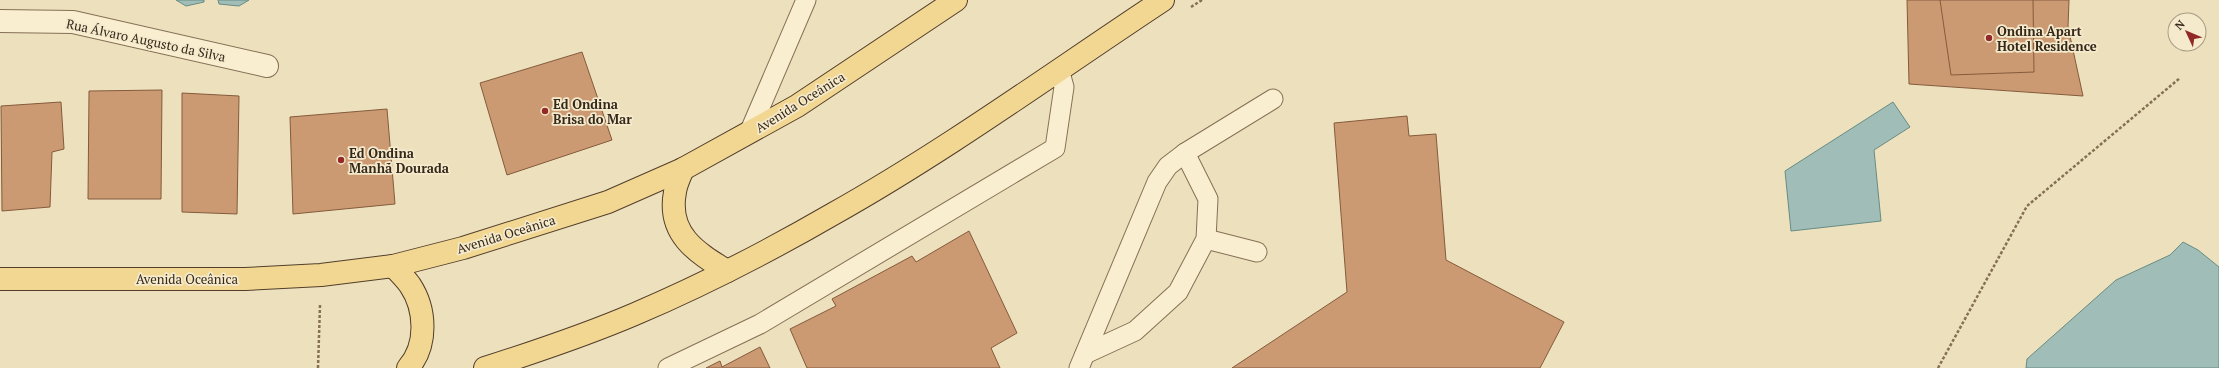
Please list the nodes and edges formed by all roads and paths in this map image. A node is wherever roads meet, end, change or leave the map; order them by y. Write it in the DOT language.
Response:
graph roads {
  1 [pos="806,0"];
  2 [pos="956,0"];
  3 [pos="1163,0"];
  4 [pos="0,21"];
  5 [pos="267,66"];
  6 [pos="1059,69"];
  7 [pos="2180,78"];
  8 [pos="1272,99"];
  9 [pos="749,133"];
  10 [pos="1185,153"];
  11 [pos="683,169"];
  12 [pos="1206,239"];
  13 [pos="1258,252"];
  14 [pos="394,266"];
  15 [pos="727,271"];
  16 [pos="321,275"];
  17 [pos="0,279"];
  18 [pos="1082,361"];
  19 [pos="318,368"];
  20 [pos="408,368"];
  21 [pos="485,368"];
  22 [pos="668,368"];
  23 [pos="1938,368"];
  1 -- 9 [label="lane"];
  2 -- 9 [label="main road, Avenida Oceânica"];
  3 -- 6 [label="main road"];
  4 -- 5 [label="street, Rua Álvaro Augusto da Silva"];
  6 -- 15 [label="main road"];
  6 -- 22 [label="lane"];
  7 -- 23 [label="path"];
  8 -- 10 [label="lane"];
  9 -- 11 [label="main road, Avenida Oceânica"];
  10 -- 12 [label="lane"];
  10 -- 18 [label="lane"];
  11 -- 14 [label="main road, Avenida Oceânica"];
  11 -- 15 [label="main road"];
  12 -- 13 [label="lane"];
  12 -- 18 [label="lane"];
  14 -- 16 [label="main road, Avenida Oceânica"];
  14 -- 20 [label="main road"];
  15 -- 21 [label="main road"];
  16 -- 17 [label="main road, Avenida Oceânica"];
  16 -- 19 [label="path"];
}
